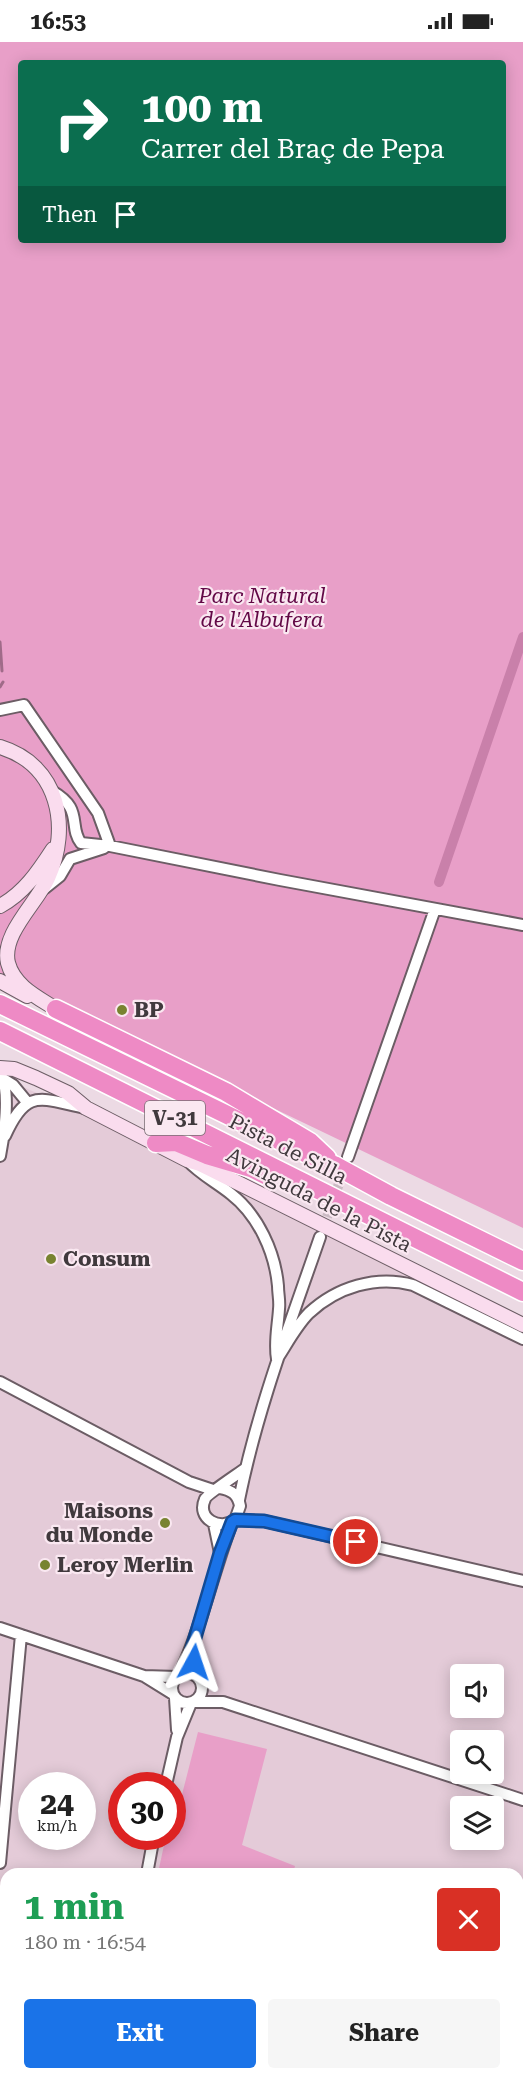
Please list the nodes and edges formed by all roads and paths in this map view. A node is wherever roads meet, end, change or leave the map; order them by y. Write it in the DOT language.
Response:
graph roads {
  1 [pos="0,710"];
  2 [pos="0,747"];
  3 [pos="52,791"];
  4 [pos="57,842"];
  5 [pos="110,846"];
  6 [pos="43,889"];
  7 [pos="0,906"];
  8 [pos="435,909"];
  9 [pos="523,925"];
  10 [pos="0,981"];
  11 [pos="0,1004"];
  12 [pos="56,1009"];
  13 [pos="0,1031"];
  14 [pos="2,1074"];
  15 [pos="27,1102"];
  16 [pos="86,1108"];
  17 [pos="5,1136"];
  18 [pos="156,1143"];
  19 [pos="0,1156"];
  20 [pos="187,1160"];
  21 [pos="341,1161"];
  22 [pos="350,1206"];
  23 [pos="320,1237"];
  24 [pos="523,1261"];
  25 [pos="523,1292"];
  26 [pos="523,1325"];
  27 [pos="523,1339"];
  28 [pos="277,1359"];
  29 [pos="0,1382"];
  30 [pos="246,1468"];
  31 [pos="189,1482"];
  32 [pos="217,1489"];
  33 [pos="204,1503"];
  34 [pos="240,1503"];
  35 [pos="233,1521"];
  36 [pos="264,1521"];
  37 [pos="214,1524"];
  38 [pos="220,1553"];
  39 [pos="523,1581"];
  40 [pos="0,1628"];
  41 [pos="21,1635"];
  42 [pos="192,1648"];
  43 [pos="144,1676"];
  44 [pos="178,1676"];
  45 [pos="201,1682"];
  46 [pos="174,1696"];
  47 [pos="223,1702"];
  48 [pos="193,1703"];
  49 [pos="177,1737"];
  50 [pos="169,1772"];
  51 [pos="523,1800"];
  52 [pos="151,1850"];
  53 [pos="0,1863"];
  54 [pos="148,1868"];
  1 -- 5 [label="street"];
  2 -- 3 [label="street"];
  3 -- 4 [label="street"];
  3 -- 5 [label="street"];
  4 -- 6 [label="street"];
  4 -- 7 [label="street"];
  5 -- 6 [label="street"];
  5 -- 8 [label="street"];
  6 -- 12 [label="street"];
  8 -- 9 [label="street"];
  8 -- 21 [label="street"];
  10 -- 12 [label="street"];
  11 -- 21 [label="highway, Pista de Silla / V-31"];
  12 -- 21 [label="highway"];
  13 -- 22 [label="highway, Pista de Silla / V-31"];
  14 -- 15 [label="street"];
  14 -- 16 [label="street"];
  14 -- 17 [label="street"];
  15 -- 16 [label="street, Avinguda de la Pista"];
  15 -- 17 [label="street"];
  16 -- 18 [label="street, Avinguda de la Pista"];
  17 -- 19 [label="street"];
  18 -- 20 [label="street, Avinguda de la Pista"];
  18 -- 22 [label="highway"];
  20 -- 26 [label="street, Avinguda de la Pista"];
  20 -- 28 [label="street"];
  21 -- 24 [label="highway, Pista de Silla / V-31"];
  22 -- 25 [label="highway, Pista de Silla / V-31"];
  23 -- 28 [label="street"];
  27 -- 28 [label="street, Avinguda de la Pista"];
  28 -- 30 [label="street"];
  29 -- 31 [label="street"];
  30 -- 32 [label="street"];
  30 -- 34 [label="street"];
  31 -- 32 [label="street"];
  31 -- 33 [label="street"];
  32 -- 33 [label="street"];
  32 -- 34 [label="street"];
  33 -- 37 [label="street"];
  34 -- 35 [label="street"];
  34 -- 36 [label="street"];
  35 -- 36 [label="street"];
  35 -- 37 [label="street"];
  35 -- 38 [label="street"];
  36 -- 39 [label="street"];
  37 -- 38 [label="street"];
  38 -- 42 [label="street"];
  40 -- 41 [label="street"];
  41 -- 43 [label="street"];
  41 -- 53 [label="street"];
  42 -- 44 [label="street"];
  42 -- 45 [label="street"];
  43 -- 44 [label="street"];
  43 -- 46 [label="street"];
  44 -- 45 [label="street"];
  44 -- 46 [label="street"];
  45 -- 47 [label="street"];
  45 -- 48 [label="street"];
  46 -- 48 [label="street"];
  46 -- 49 [label="street"];
  47 -- 48 [label="street"];
  47 -- 51 [label="street"];
  48 -- 49 [label="street"];
  49 -- 50 [label="street"];
  52 -- 54 [label="street"];
}
